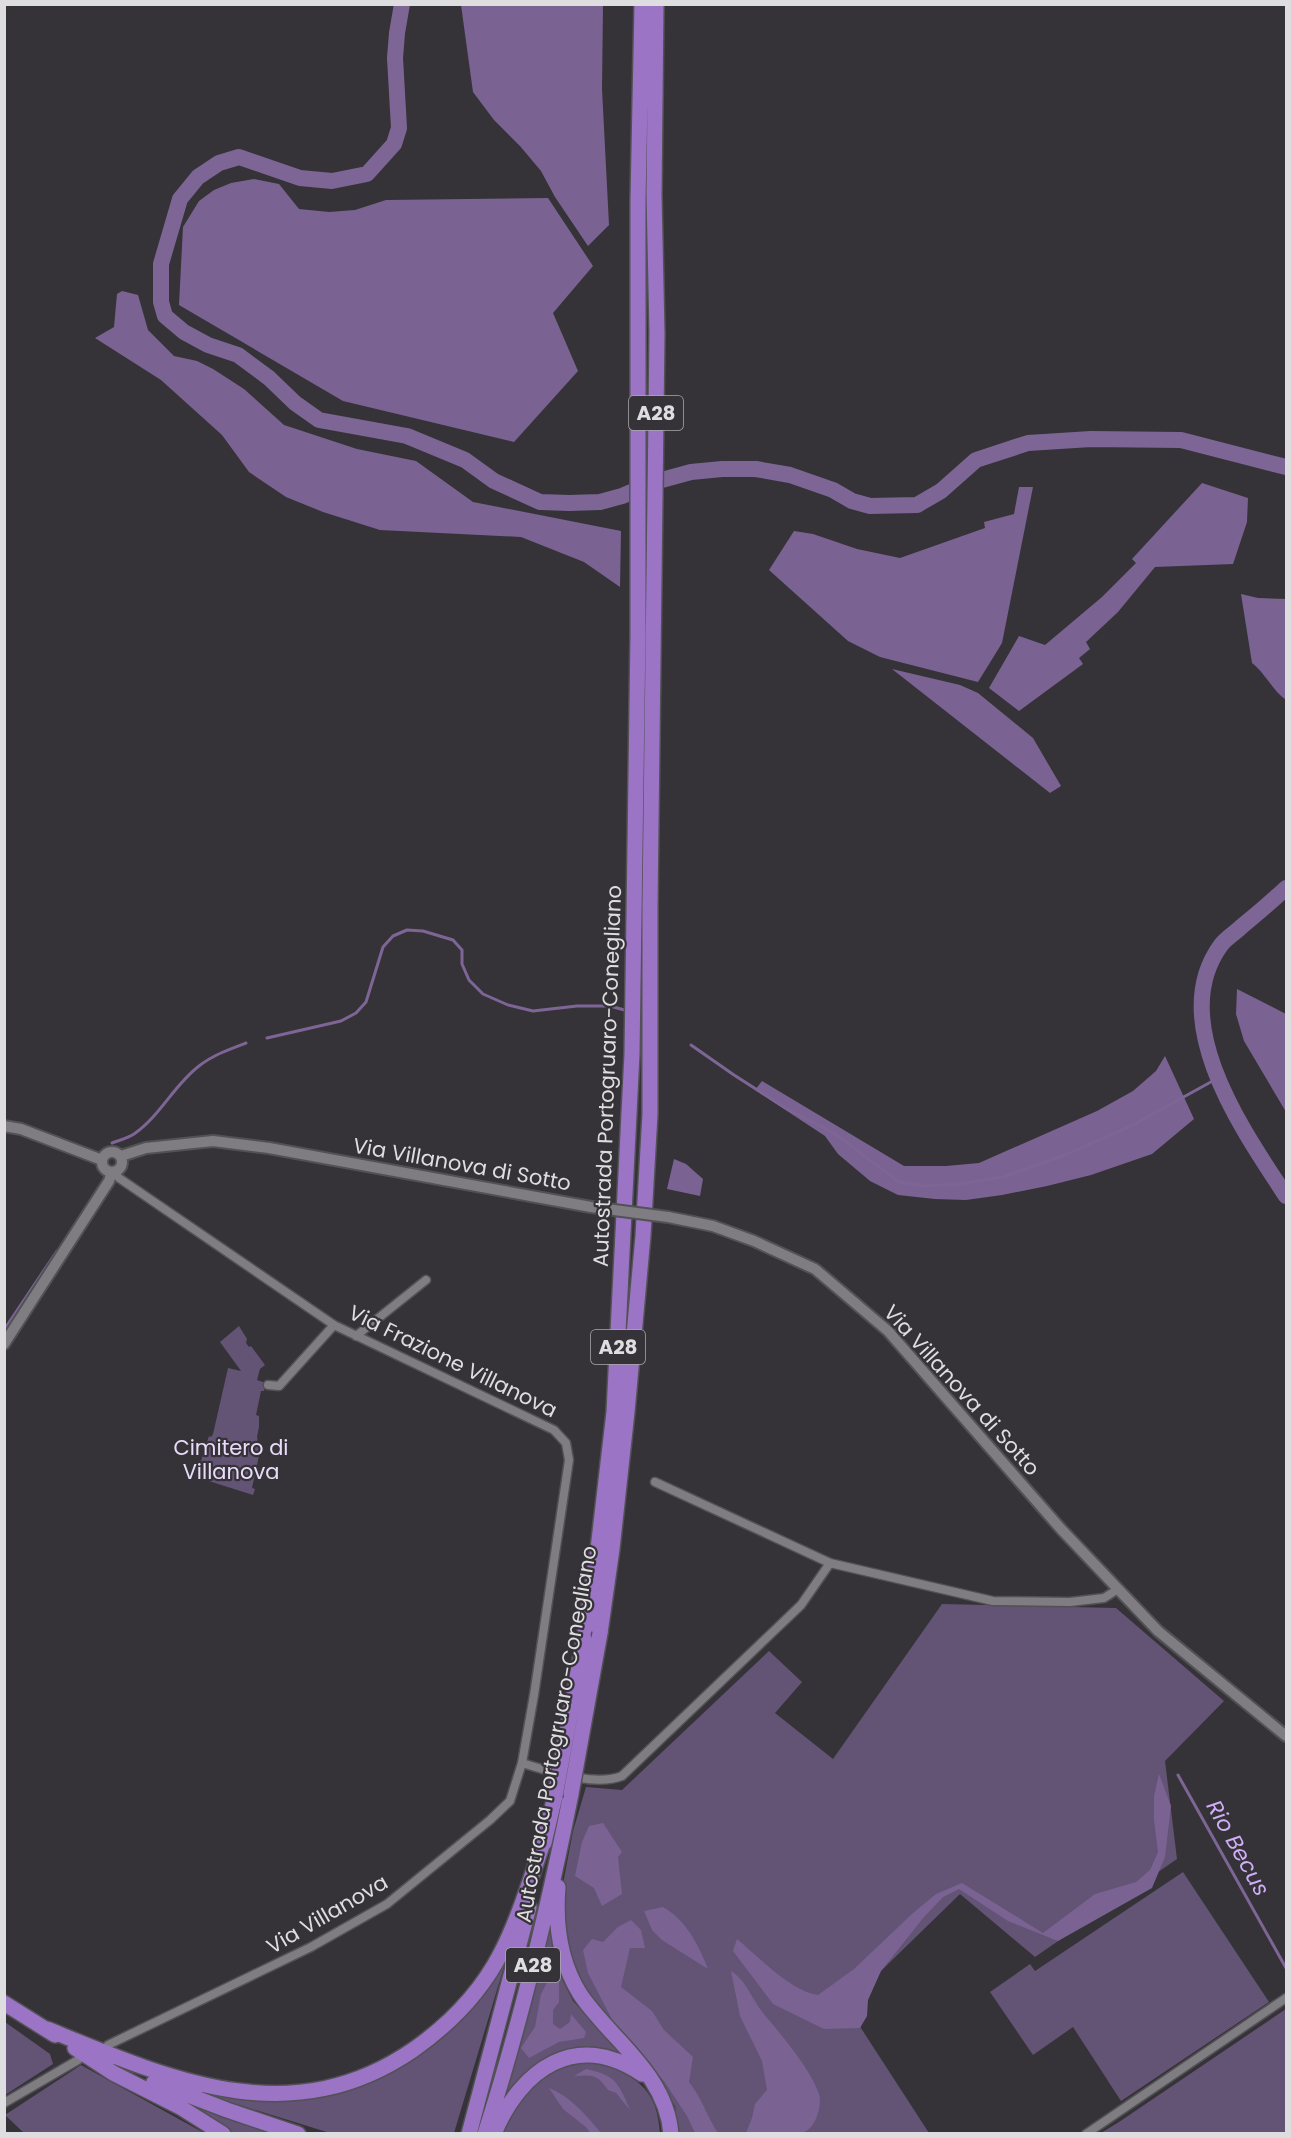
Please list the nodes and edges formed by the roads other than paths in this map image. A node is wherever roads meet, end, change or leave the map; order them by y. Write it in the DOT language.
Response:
graph roads {
  1 [pos="642,4"];
  2 [pos="656,4"];
  3 [pos="646,634"];
  4 [pos="4,1126"];
  5 [pos="121,1156"];
  6 [pos="102,1160"];
  7 [pos="113,1172"];
  8 [pos="426,1280"];
  9 [pos="334,1325"];
  10 [pos="356,1336"];
  11 [pos="4,1344"];
  12 [pos="268,1385"];
  13 [pos="656,1482"];
  14 [pos="830,1563"];
  15 [pos="1118,1589"];
  16 [pos="1287,1736"];
  17 [pos="522,1763"];
  18 [pos="563,1795"];
  19 [pos="564,1831"];
  20 [pos="546,1834"];
  21 [pos="1287,1998"];
  22 [pos="4,2003"];
  23 [pos="47,2029"];
  24 [pos="108,2045"];
  25 [pos="78,2060"];
  26 [pos="652,2080"];
  27 [pos="4,2103"];
  28 [pos="223,2133"];
  29 [pos="298,2133"];
  30 [pos="469,2133"];
  31 [pos="485,2133"];
  32 [pos="494,2133"];
  33 [pos="671,2133"];
  34 [pos="1086,2133"];
  1 -- 3 [label="highway, Autostrada Portogruaro-Conegliano / A28"];
  2 -- 3 [label="highway, Autostrada Portogruaro-Conegliano / A28"];
  3 -- 18 [label="highway, Autostrada Portogruaro-Conegliano / A28, bridge"];
  3 -- 18 [label="highway, Autostrada Portogruaro-Conegliano / A28, bridge"];
  4 -- 6 [label="street"];
  5 -- 6 [label="street"];
  5 -- 7 [label="street"];
  5 -- 15 [label="street, Via Villanova di Sotto, bridge"];
  6 -- 7 [label="street"];
  7 -- 9 [label="street, Via Frazione Villanova"];
  7 -- 11 [label="street"];
  8 -- 10 [label="street"];
  9 -- 10 [label="street, Via Frazione Villanova"];
  9 -- 12 [label="street"];
  10 -- 17 [label="street, Via Frazione Villanova"];
  13 -- 14 [label="street"];
  14 -- 15 [label="street"];
  14 -- 17 [label="street"];
  15 -- 16 [label="street, Via Villanova di Sotto"];
  17 -- 24 [label="street, Via Villanova"];
  18 -- 19 [label="highway, Autostrada Portogruaro-Conegliano / A28"];
  18 -- 20 [label="highway, Autostrada Portogruaro-Conegliano / A28"];
  19 -- 26 [label="highway"];
  19 -- 31 [label="highway, Autostrada Portogruaro-Conegliano / A28"];
  20 -- 23 [label="highway"];
  20 -- 30 [label="highway, Autostrada Portogruaro-Conegliano / A28"];
  21 -- 34 [label="street"];
  22 -- 23 [label="highway"];
  23 -- 28 [label="highway"];
  23 -- 29 [label="highway"];
  25 -- 27 [label="street"];
  26 -- 32 [label="highway"];
  26 -- 33 [label="highway"];
}
